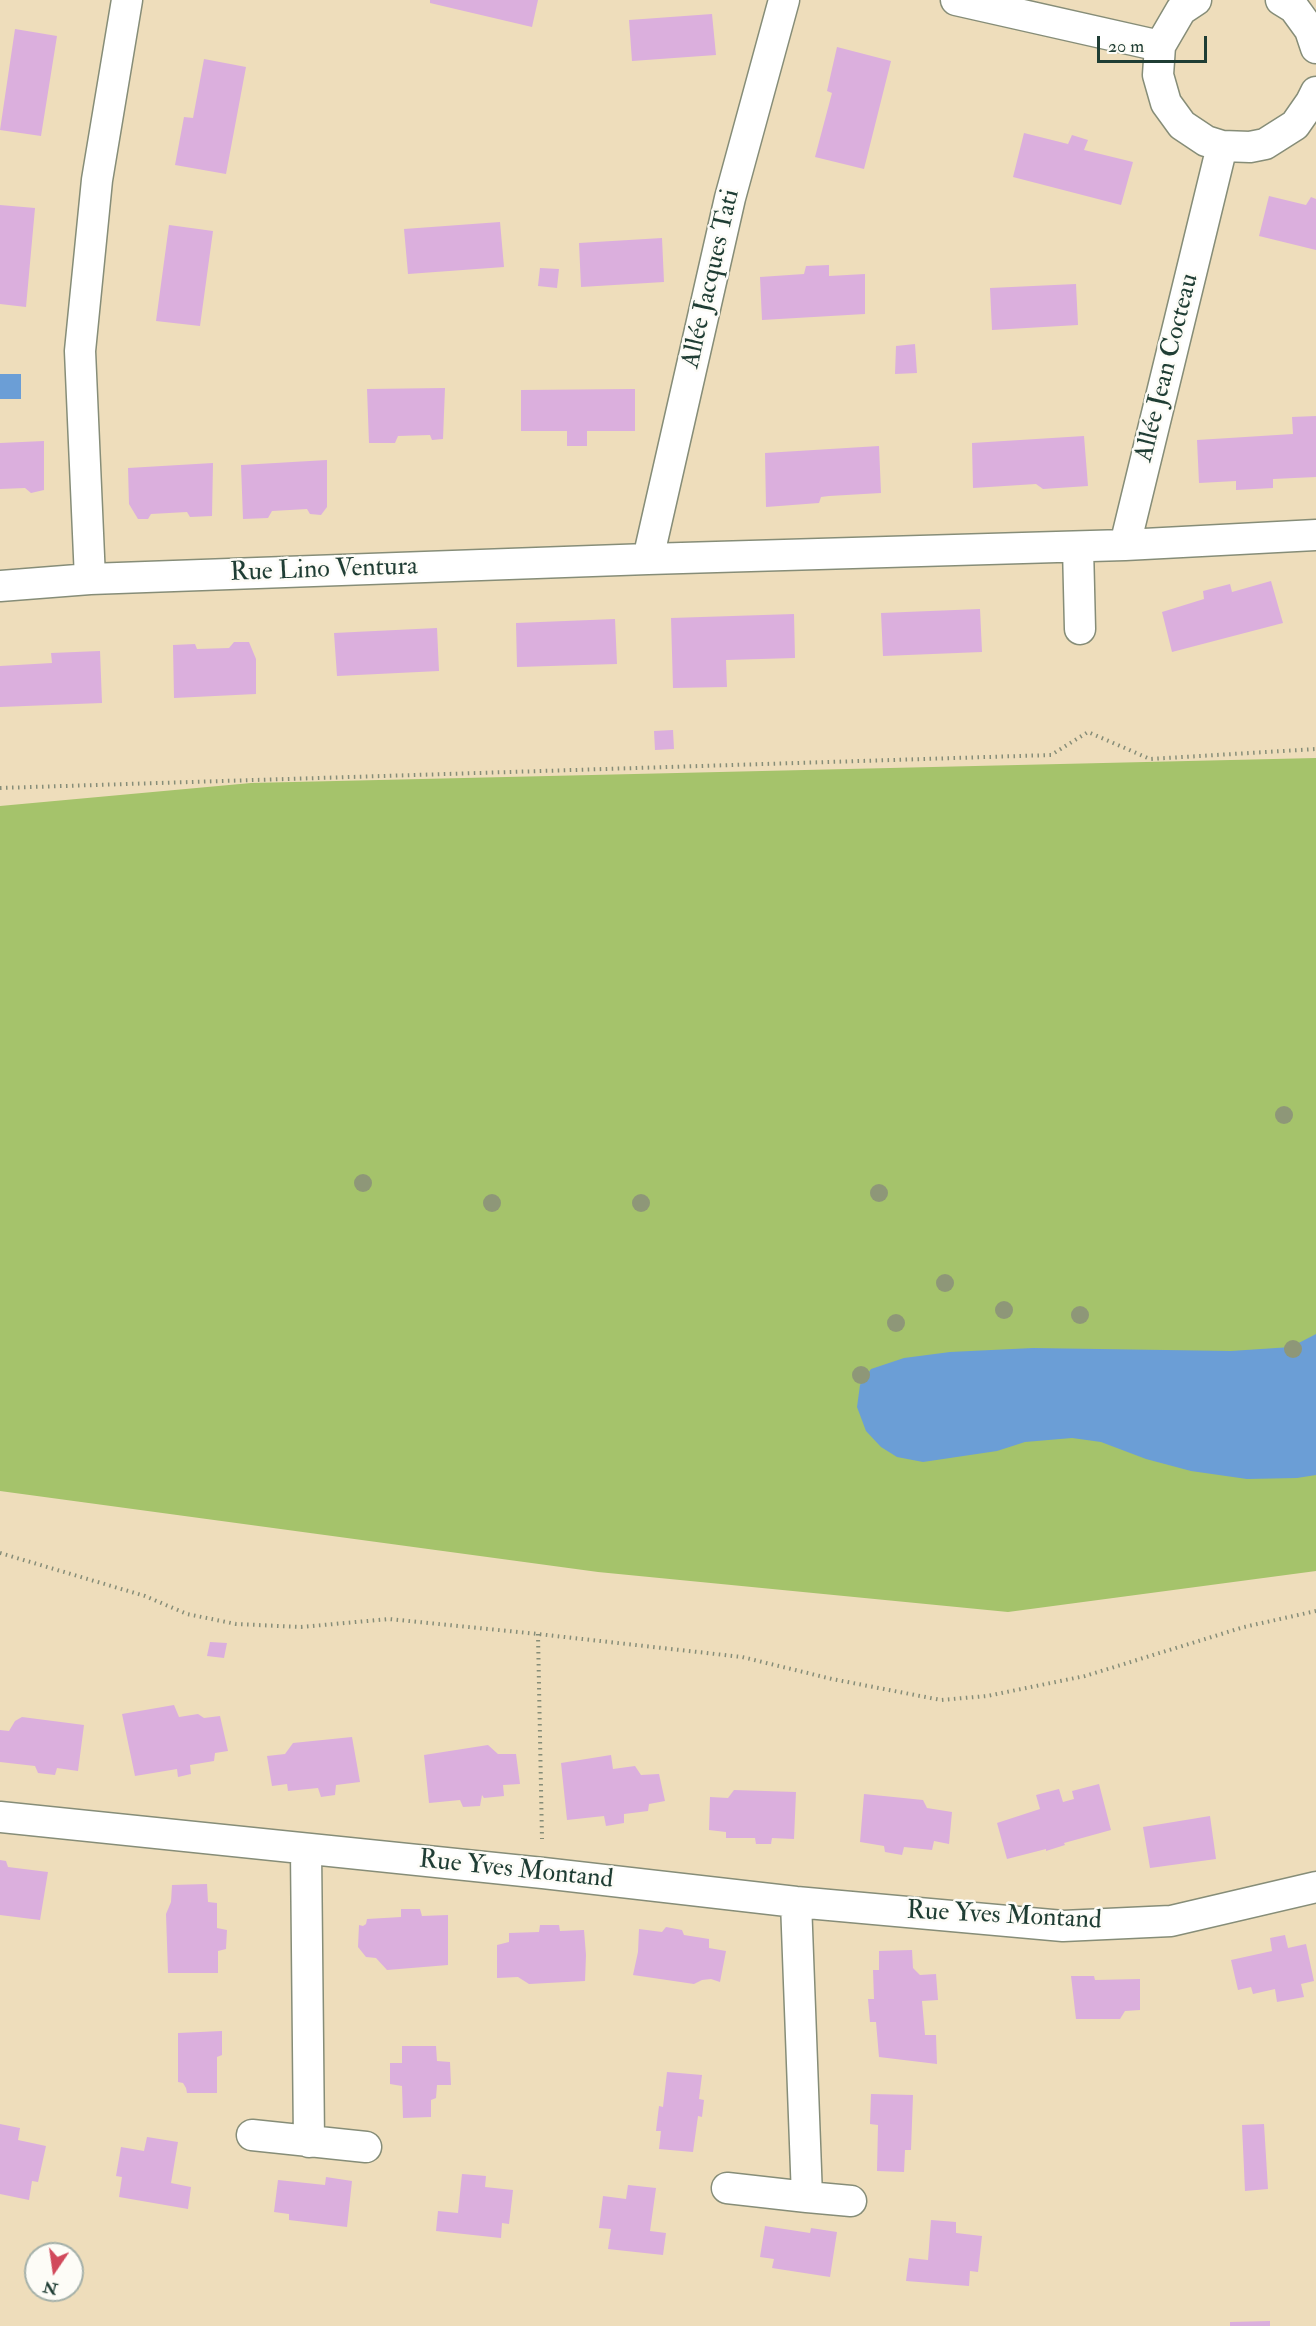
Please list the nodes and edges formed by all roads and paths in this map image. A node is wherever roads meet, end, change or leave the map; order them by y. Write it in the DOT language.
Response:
graph roads {
  1 [pos="127,0"];
  2 [pos="784,0"];
  3 [pos="956,0"];
  4 [pos="1196,0"];
  5 [pos="1281,0"];
  6 [pos="1160,46"];
  7 [pos="1316,48"];
  8 [pos="1316,92"];
  9 [pos="1222,146"];
  10 [pos="1316,535"];
  11 [pos="1125,545"];
  12 [pos="1078,547"];
  13 [pos="648,559"];
  14 [pos="90,579"];
  15 [pos="0,586"];
  16 [pos="1080,629"];
  17 [pos="1316,749"];
  18 [pos="0,788"];
  19 [pos="0,1552"];
  20 [pos="1316,1611"];
  21 [pos="538,1634"];
  22 [pos="0,1817"];
  23 [pos="306,1850"];
  24 [pos="543,1873"];
  25 [pos="1316,1887"];
  26 [pos="796,1902"];
  27 [pos="252,2135"];
  28 [pos="309,2142"];
  29 [pos="366,2147"];
  30 [pos="727,2188"];
  31 [pos="807,2197"];
  32 [pos="851,2201"];
  1 -- 14 [label="street"];
  2 -- 13 [label="street, Allée Jacques Tati"];
  3 -- 6 [label="street"];
  4 -- 6 [label="street"];
  5 -- 7 [label="street"];
  6 -- 9 [label="street"];
  8 -- 9 [label="street"];
  9 -- 11 [label="street, Allée Jean Cocteau"];
  10 -- 11 [label="street"];
  11 -- 12 [label="street"];
  12 -- 13 [label="street"];
  12 -- 16 [label="street"];
  13 -- 14 [label="street, Rue Lino Ventura"];
  14 -- 15 [label="street, Rue Lino Ventura"];
  17 -- 18 [label="path"];
  19 -- 21 [label="path"];
  20 -- 21 [label="path"];
  21 -- 24 [label="path"];
  22 -- 23 [label="street, Rue Yves Montand"];
  23 -- 24 [label="street, Rue Yves Montand"];
  23 -- 28 [label="street"];
  24 -- 26 [label="street, Rue Yves Montand"];
  25 -- 26 [label="street, Rue Yves Montand"];
  26 -- 31 [label="street"];
  27 -- 28 [label="street"];
  28 -- 29 [label="street"];
  30 -- 31 [label="street"];
  31 -- 32 [label="street"];
}
